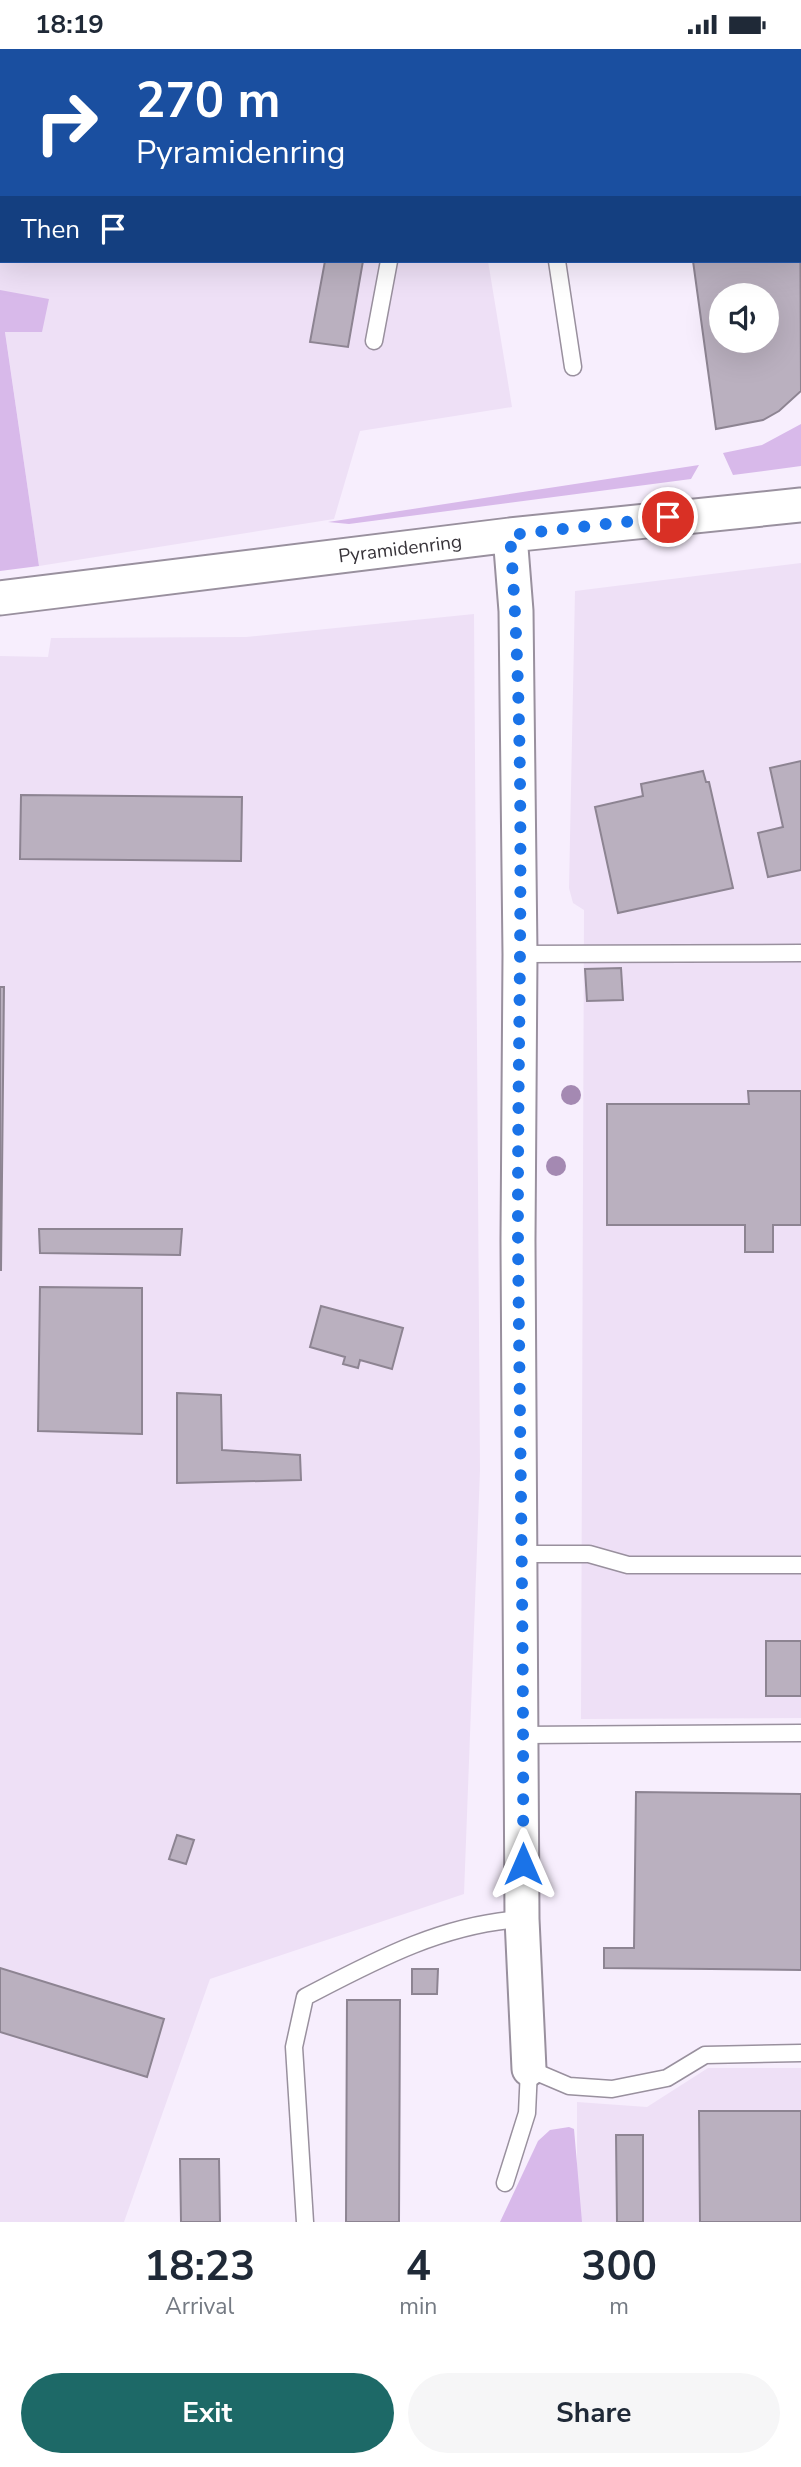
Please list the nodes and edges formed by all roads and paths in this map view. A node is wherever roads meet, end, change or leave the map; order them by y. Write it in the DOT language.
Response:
graph roads {
  1 [pos="388,263"];
  2 [pos="557,263"];
  3 [pos="374,341"];
  4 [pos="573,367"];
  5 [pos="801,505"];
  6 [pos="510,535"];
  7 [pos="0,597"];
  8 [pos="801,953"];
  9 [pos="520,954"];
  10 [pos="522,1554"];
  11 [pos="801,1565"];
  12 [pos="801,1733"];
  13 [pos="523,1735"];
  14 [pos="522,1919"];
  15 [pos="801,2053"];
  16 [pos="529,2069"];
  17 [pos="505,2183"];
  18 [pos="305,2222"];
  1 -- 3 [label="lane"];
  2 -- 4 [label="lane"];
  5 -- 6 [label="street, Pyramidenring"];
  6 -- 7 [label="street, Pyramidenring"];
  6 -- 9 [label="street"];
  8 -- 9 [label="lane"];
  9 -- 10 [label="street"];
  10 -- 11 [label="lane"];
  10 -- 13 [label="street"];
  12 -- 13 [label="lane"];
  13 -- 14 [label="street"];
  14 -- 16 [label="street"];
  14 -- 18 [label="lane"];
  15 -- 16 [label="lane"];
  16 -- 17 [label="lane"];
}
